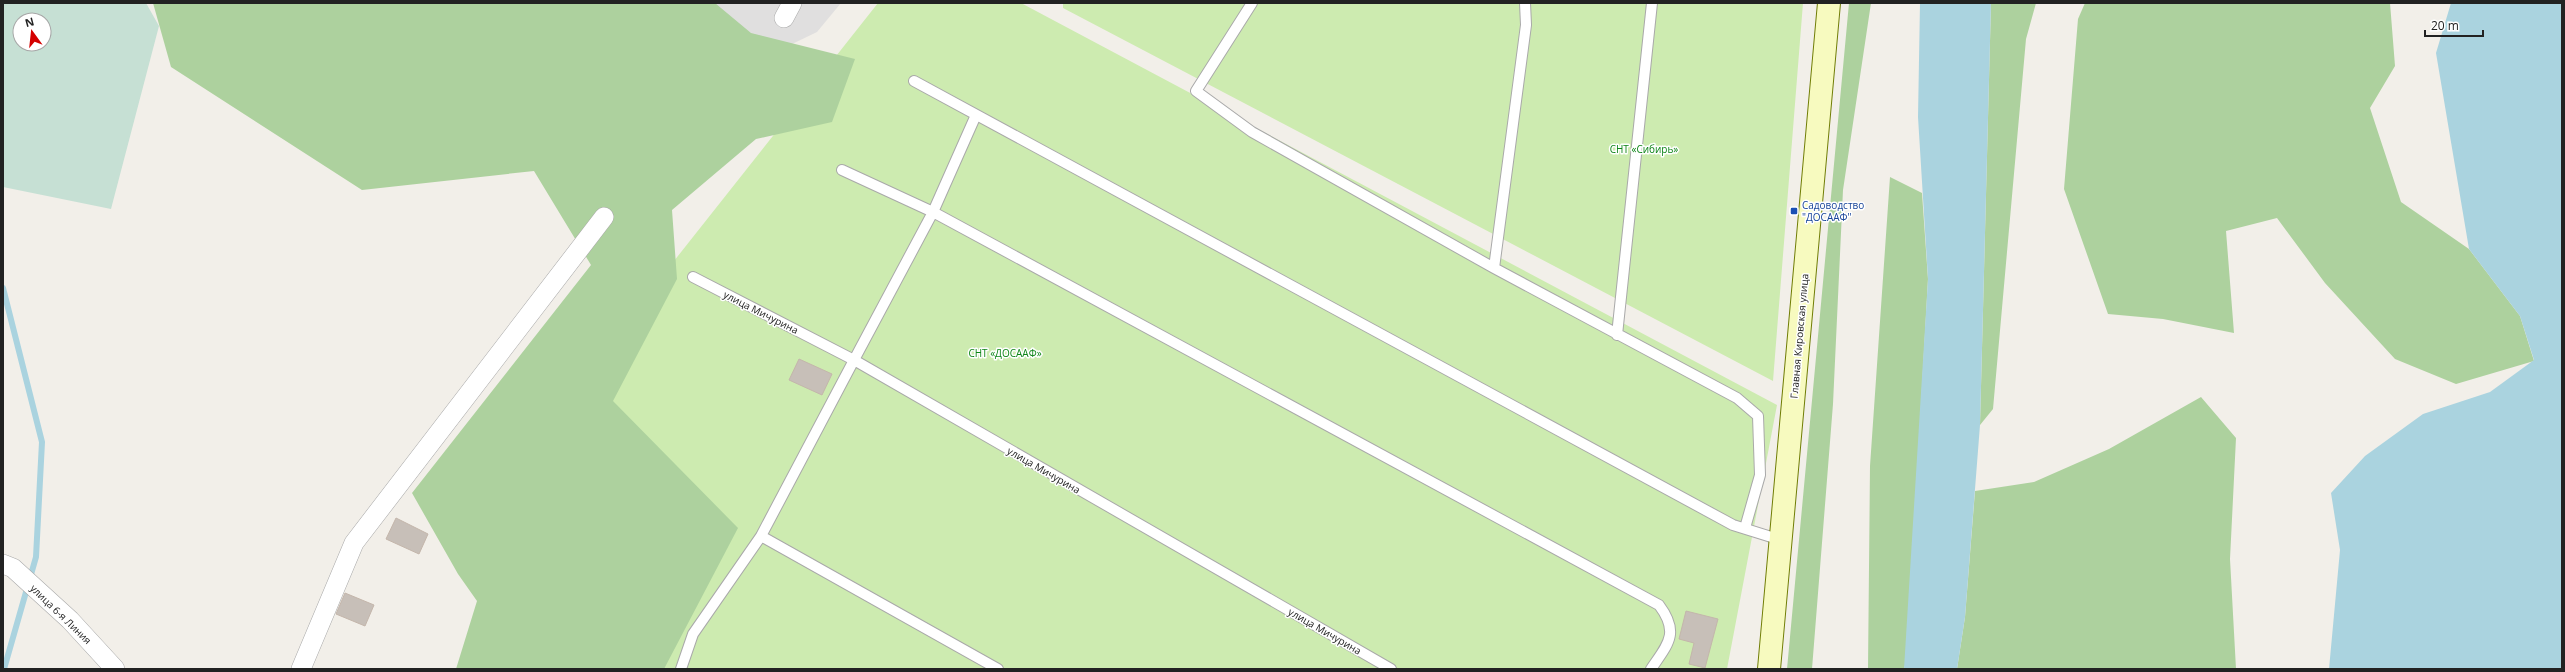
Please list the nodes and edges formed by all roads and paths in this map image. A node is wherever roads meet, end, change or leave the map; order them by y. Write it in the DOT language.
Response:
graph roads {
  1 [pos="1252,3"];
  2 [pos="1525,3"];
  3 [pos="1652,3"];
  4 [pos="1829,3"];
  5 [pos="914,81"];
  6 [pos="976,115"];
  7 [pos="842,170"];
  8 [pos="933,212"];
  9 [pos="604,217"];
  10 [pos="1494,268"];
  11 [pos="693,277"];
  12 [pos="1617,335"];
  13 [pos="854,360"];
  14 [pos="1745,528"];
  15 [pos="761,536"];
  16 [pos="1781,540"];
  17 [pos="3,564"];
  18 [pos="115,669"];
  19 [pos="301,669"];
  20 [pos="681,669"];
  21 [pos="998,669"];
  22 [pos="1391,669"];
  23 [pos="1651,669"];
  24 [pos="1769,669"];
  1 -- 10 [label="lane"];
  2 -- 10 [label="lane"];
  3 -- 12 [label="lane"];
  4 -- 16 [label="main road, Главная Кировская улица"];
  5 -- 6 [label="lane"];
  6 -- 8 [label="lane"];
  6 -- 14 [label="lane"];
  7 -- 8 [label="lane"];
  8 -- 13 [label="lane"];
  8 -- 23 [label="lane"];
  9 -- 19 [label="street"];
  10 -- 12 [label="lane"];
  11 -- 13 [label="lane, улица Мичурина"];
  12 -- 14 [label="lane"];
  13 -- 15 [label="lane"];
  13 -- 22 [label="lane, улица Мичурина"];
  14 -- 16 [label="lane"];
  15 -- 20 [label="lane"];
  15 -- 21 [label="lane"];
  16 -- 24 [label="main road, Главная Кировская улица"];
  17 -- 18 [label="street, улица 6-я Линия"];
}
